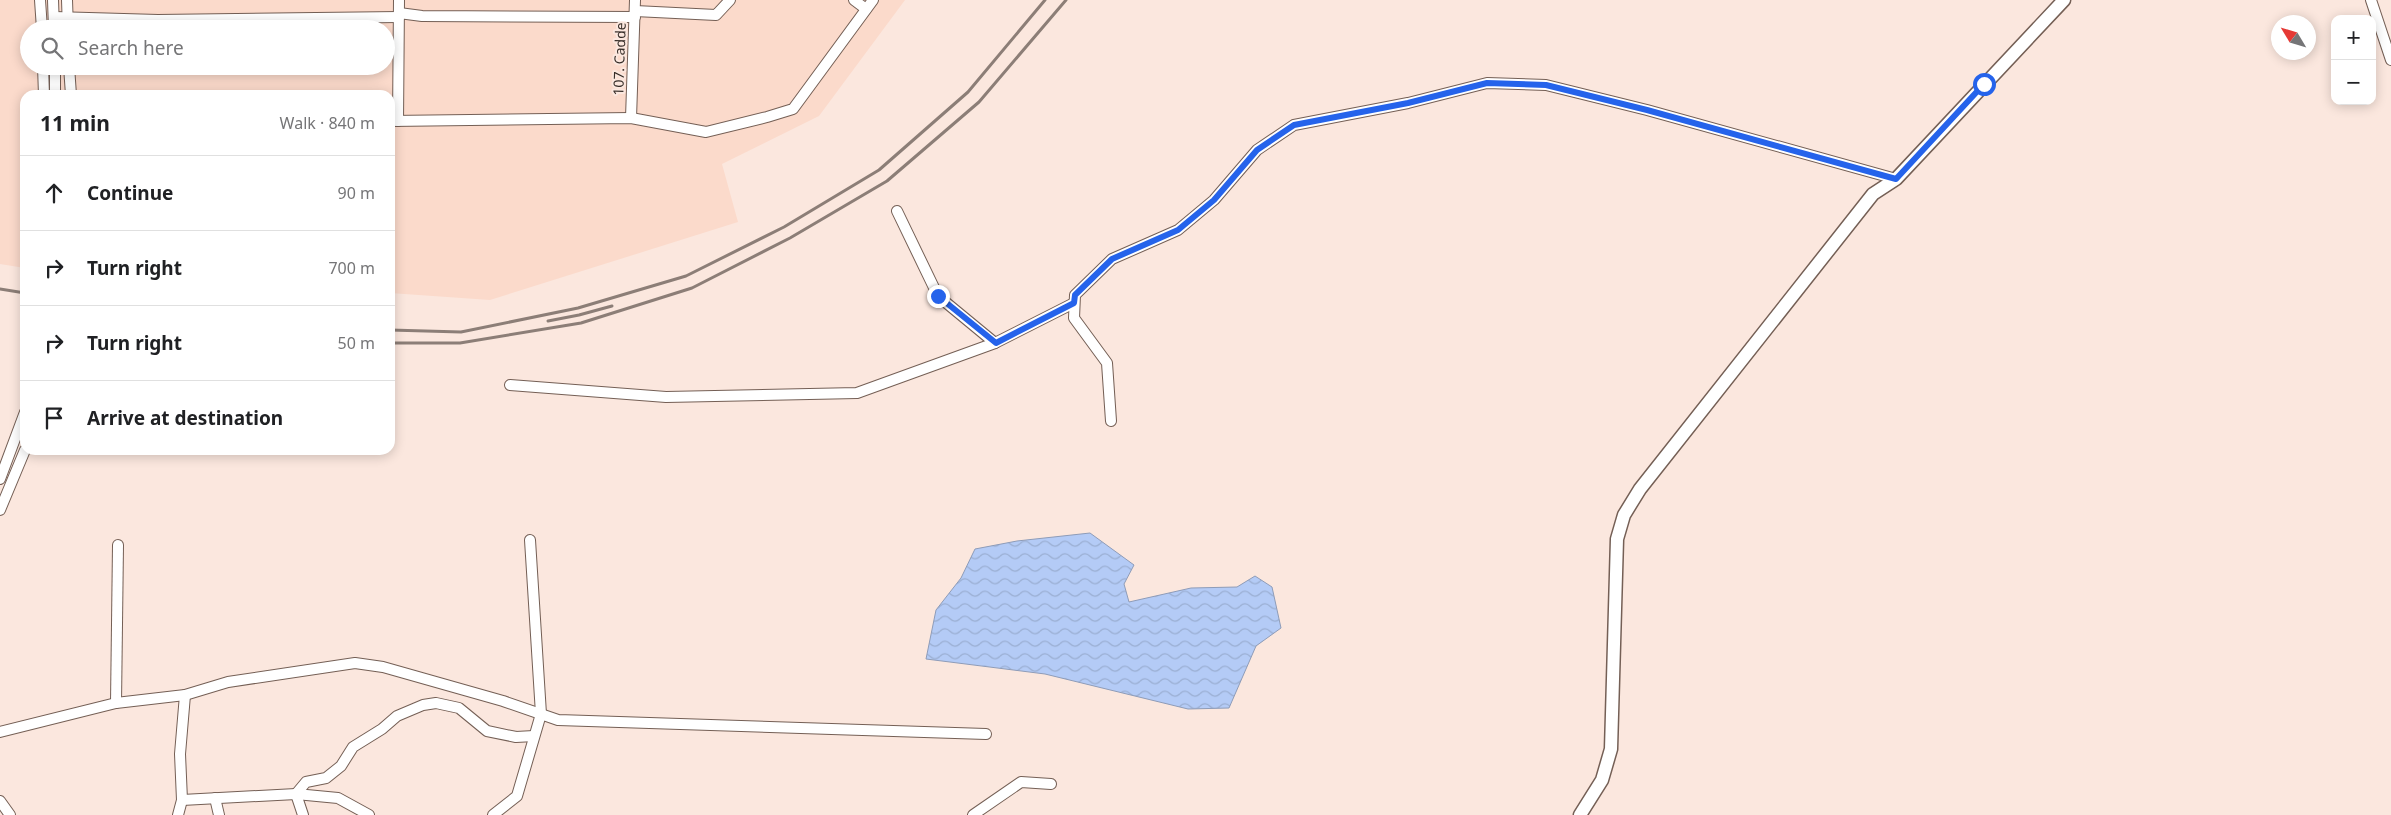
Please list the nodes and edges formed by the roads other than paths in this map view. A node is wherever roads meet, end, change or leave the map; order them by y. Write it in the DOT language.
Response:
graph roads {
  1 [pos="40,0"];
  2 [pos="53,0"];
  3 [pos="67,0"];
  4 [pos="399,0"];
  5 [pos="635,0"];
  6 [pos="730,0"];
  7 [pos="854,0"];
  8 [pos="873,0"];
  9 [pos="2064,0"];
  10 [pos="2370,0"];
  11 [pos="866,9"];
  12 [pos="635,14"];
  13 [pos="399,15"];
  14 [pos="54,17"];
  15 [pos="67,17"];
  16 [pos="41,20"];
  17 [pos="67,20"];
  18 [pos="2391,60"];
  19 [pos="43,75"];
  20 [pos="55,75"];
  21 [pos="70,75"];
  22 [pos="44,90"];
  23 [pos="56,90"];
  24 [pos="71,90"];
  25 [pos="395,100"];
  26 [pos="631,118"];
  27 [pos="395,121"];
  28 [pos="1896,179"];
  29 [pos="897,211"];
  30 [pos="1074,303"];
  31 [pos="996,343"];
  32 [pos="510,384"];
  33 [pos="1111,421"];
  34 [pos="20,425"];
  35 [pos="23,455"];
  36 [pos="0,479"];
  37 [pos="0,510"];
  38 [pos="530,540"];
  39 [pos="118,545"];
  40 [pos="185,695"];
  41 [pos="116,703"];
  42 [pos="541,714"];
  43 [pos="0,732"];
  44 [pos="986,734"];
  45 [pos="534,736"];
  46 [pos="1051,784"];
  47 [pos="296,794"];
  48 [pos="215,798"];
  49 [pos="182,800"];
  50 [pos="0,801"];
  51 [pos="10,815"];
  52 [pos="178,815"];
  53 [pos="220,815"];
  54 [pos="303,815"];
  55 [pos="369,815"];
  56 [pos="493,815"];
  57 [pos="973,815"];
  58 [pos="1580,815"];
  1 -- 16 [label="street"];
  2 -- 14 [label="street"];
  3 -- 15 [label="street"];
  4 -- 13 [label="street"];
  5 -- 12 [label="street, 107. Cadde"];
  6 -- 12 [label="street"];
  7 -- 11 [label="street"];
  8 -- 11 [label="street"];
  9 -- 28 [label="main road"];
  10 -- 18 [label="street"];
  11 -- 26 [label="street"];
  12 -- 13 [label="street"];
  12 -- 26 [label="street, 107. Cadde"];
  13 -- 15 [label="street"];
  13 -- 25 [label="street"];
  14 -- 15 [label="street"];
  15 -- 17 [label="street"];
  19 -- 22 [label="street"];
  20 -- 23 [label="street"];
  21 -- 24 [label="street"];
  26 -- 27 [label="street"];
  28 -- 30 [label="street"];
  28 -- 58 [label="main road"];
  29 -- 31 [label="street"];
  30 -- 31 [label="street"];
  30 -- 33 [label="street"];
  31 -- 32 [label="street"];
  34 -- 36 [label="street"];
  35 -- 37 [label="street"];
  38 -- 42 [label="street"];
  39 -- 41 [label="street"];
  40 -- 41 [label="street"];
  40 -- 42 [label="street"];
  40 -- 49 [label="street"];
  41 -- 43 [label="street"];
  42 -- 44 [label="street"];
  42 -- 45 [label="street"];
  45 -- 47 [label="street"];
  45 -- 56 [label="street"];
  46 -- 57 [label="street"];
  47 -- 48 [label="street"];
  47 -- 54 [label="street"];
  47 -- 55 [label="street"];
  48 -- 49 [label="street"];
  48 -- 53 [label="street"];
  49 -- 52 [label="street"];
  50 -- 51 [label="street"];
}
